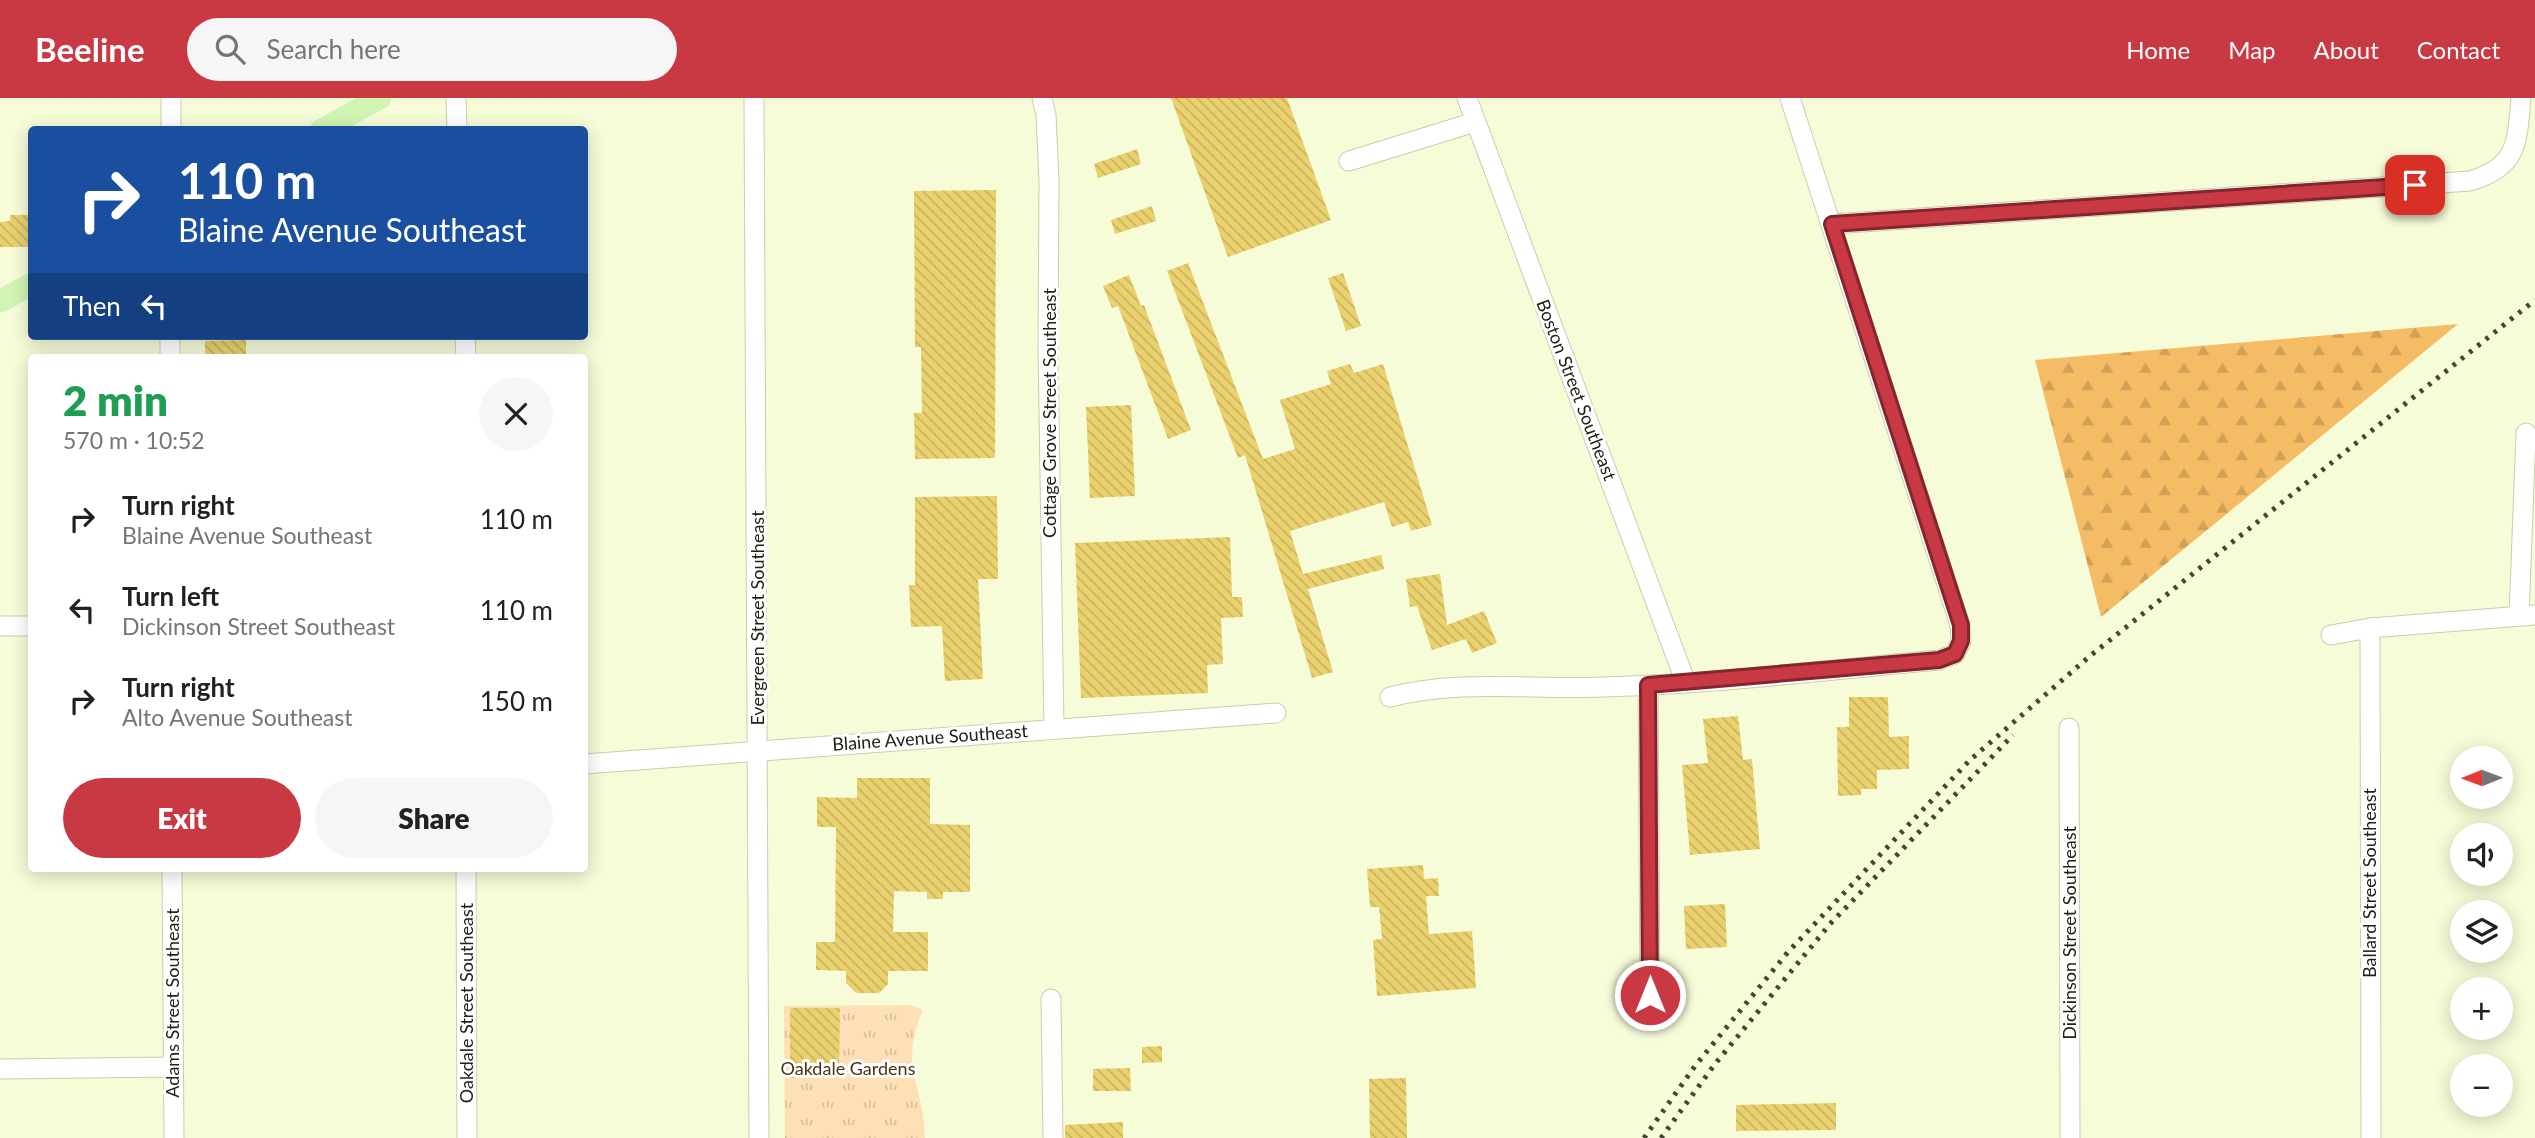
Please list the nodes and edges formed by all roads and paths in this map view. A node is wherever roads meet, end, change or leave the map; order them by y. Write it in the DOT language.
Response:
graph roads {
  1 [pos="171,98"];
  2 [pos="380,98"];
  3 [pos="456,98"];
  4 [pos="754,98"];
  5 [pos="1042,98"];
  6 [pos="1467,98"];
  7 [pos="1790,98"];
  8 [pos="2521,98"];
  9 [pos="1475,122"];
  10 [pos="170,126"];
  11 [pos="328,126"];
  12 [pos="457,126"];
  13 [pos="1349,161"];
  14 [pos="1832,224"];
  15 [pos="28,286"];
  16 [pos="0,301"];
  17 [pos="2526,433"];
  18 [pos="2527,616"];
  19 [pos="0,626"];
  20 [pos="28,626"];
  21 [pos="2370,628"];
  22 [pos="2331,635"];
  23 [pos="1686,683"];
  24 [pos="1648,685"];
  25 [pos="1390,697"];
  26 [pos="1276,713"];
  27 [pos="1054,728"];
  28 [pos="2069,728"];
  29 [pos="759,751"];
  30 [pos="588,764"];
  31 [pos="172,872"];
  32 [pos="466,872"];
  33 [pos="1650,995"];
  34 [pos="1051,999"];
  35 [pos="173,1067"];
  36 [pos="0,1069"];
  37 [pos="174,1138"];
  38 [pos="467,1138"];
  39 [pos="759,1138"];
  40 [pos="1053,1138"];
  41 [pos="2070,1138"];
  42 [pos="2371,1138"];
  1 -- 10 [label="street"];
  2 -- 11 [label="main road"];
  3 -- 12 [label="street"];
  4 -- 29 [label="street, Evergreen Street Southeast"];
  5 -- 27 [label="street, Cottage Grove Street Southeast"];
  6 -- 9 [label="street, Boston Street Southeast"];
  7 -- 14 [label="street"];
  8 -- 14 [label="street"];
  9 -- 13 [label="street"];
  9 -- 23 [label="street, Boston Street Southeast"];
  14 -- 23 [label="street"];
  15 -- 16 [label="main road"];
  17 -- 18 [label="street"];
  18 -- 21 [label="street"];
  19 -- 20 [label="street"];
  21 -- 22 [label="street"];
  21 -- 42 [label="street, Ballard Street Southeast"];
  23 -- 24 [label="street"];
  24 -- 25 [label="street"];
  24 -- 33 [label="street"];
  26 -- 27 [label="street, Blaine Avenue Southeast"];
  27 -- 29 [label="street, Blaine Avenue Southeast"];
  28 -- 41 [label="street, Dickinson Street Southeast"];
  29 -- 30 [label="street, Blaine Avenue Southeast"];
  29 -- 39 [label="street, Evergreen Street Southeast"];
  31 -- 35 [label="street, Adams Street Southeast"];
  32 -- 38 [label="street, Oakdale Street Southeast"];
  34 -- 40 [label="street"];
  35 -- 36 [label="street"];
  35 -- 37 [label="street, Adams Street Southeast"];
}
